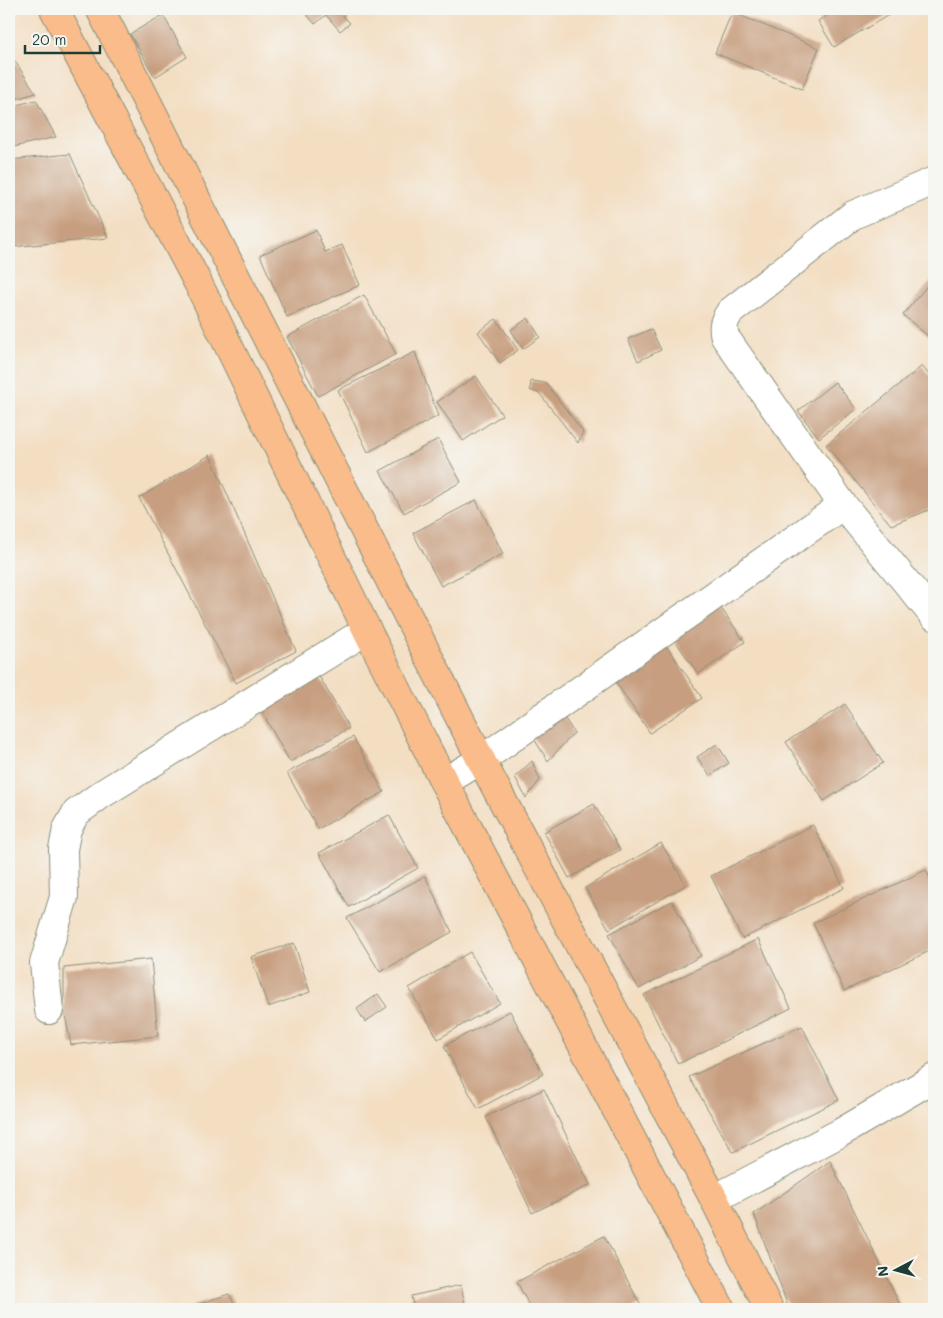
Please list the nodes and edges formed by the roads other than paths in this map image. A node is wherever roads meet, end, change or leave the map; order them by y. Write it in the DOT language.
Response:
graph roads {
  1 [pos="54,9"];
  2 [pos="100,9"];
  3 [pos="934,181"];
  4 [pos="843,505"];
  5 [pos="934,616"];
  6 [pos="367,630"];
  7 [pos="481,760"];
  8 [pos="444,782"];
  9 [pos="48,1010"];
  10 [pos="934,1078"];
  11 [pos="714,1199"];
  12 [pos="721,1309"];
  13 [pos="768,1309"];
  1 -- 6 [label="main road"];
  2 -- 7 [label="main road"];
  3 -- 4 [label="street"];
  4 -- 5 [label="street"];
  4 -- 7 [label="street"];
  6 -- 8 [label="main road"];
  6 -- 9 [label="street"];
  7 -- 8 [label="street"];
  7 -- 11 [label="main road"];
  8 -- 12 [label="main road"];
  10 -- 11 [label="street"];
  11 -- 13 [label="main road"];
}
